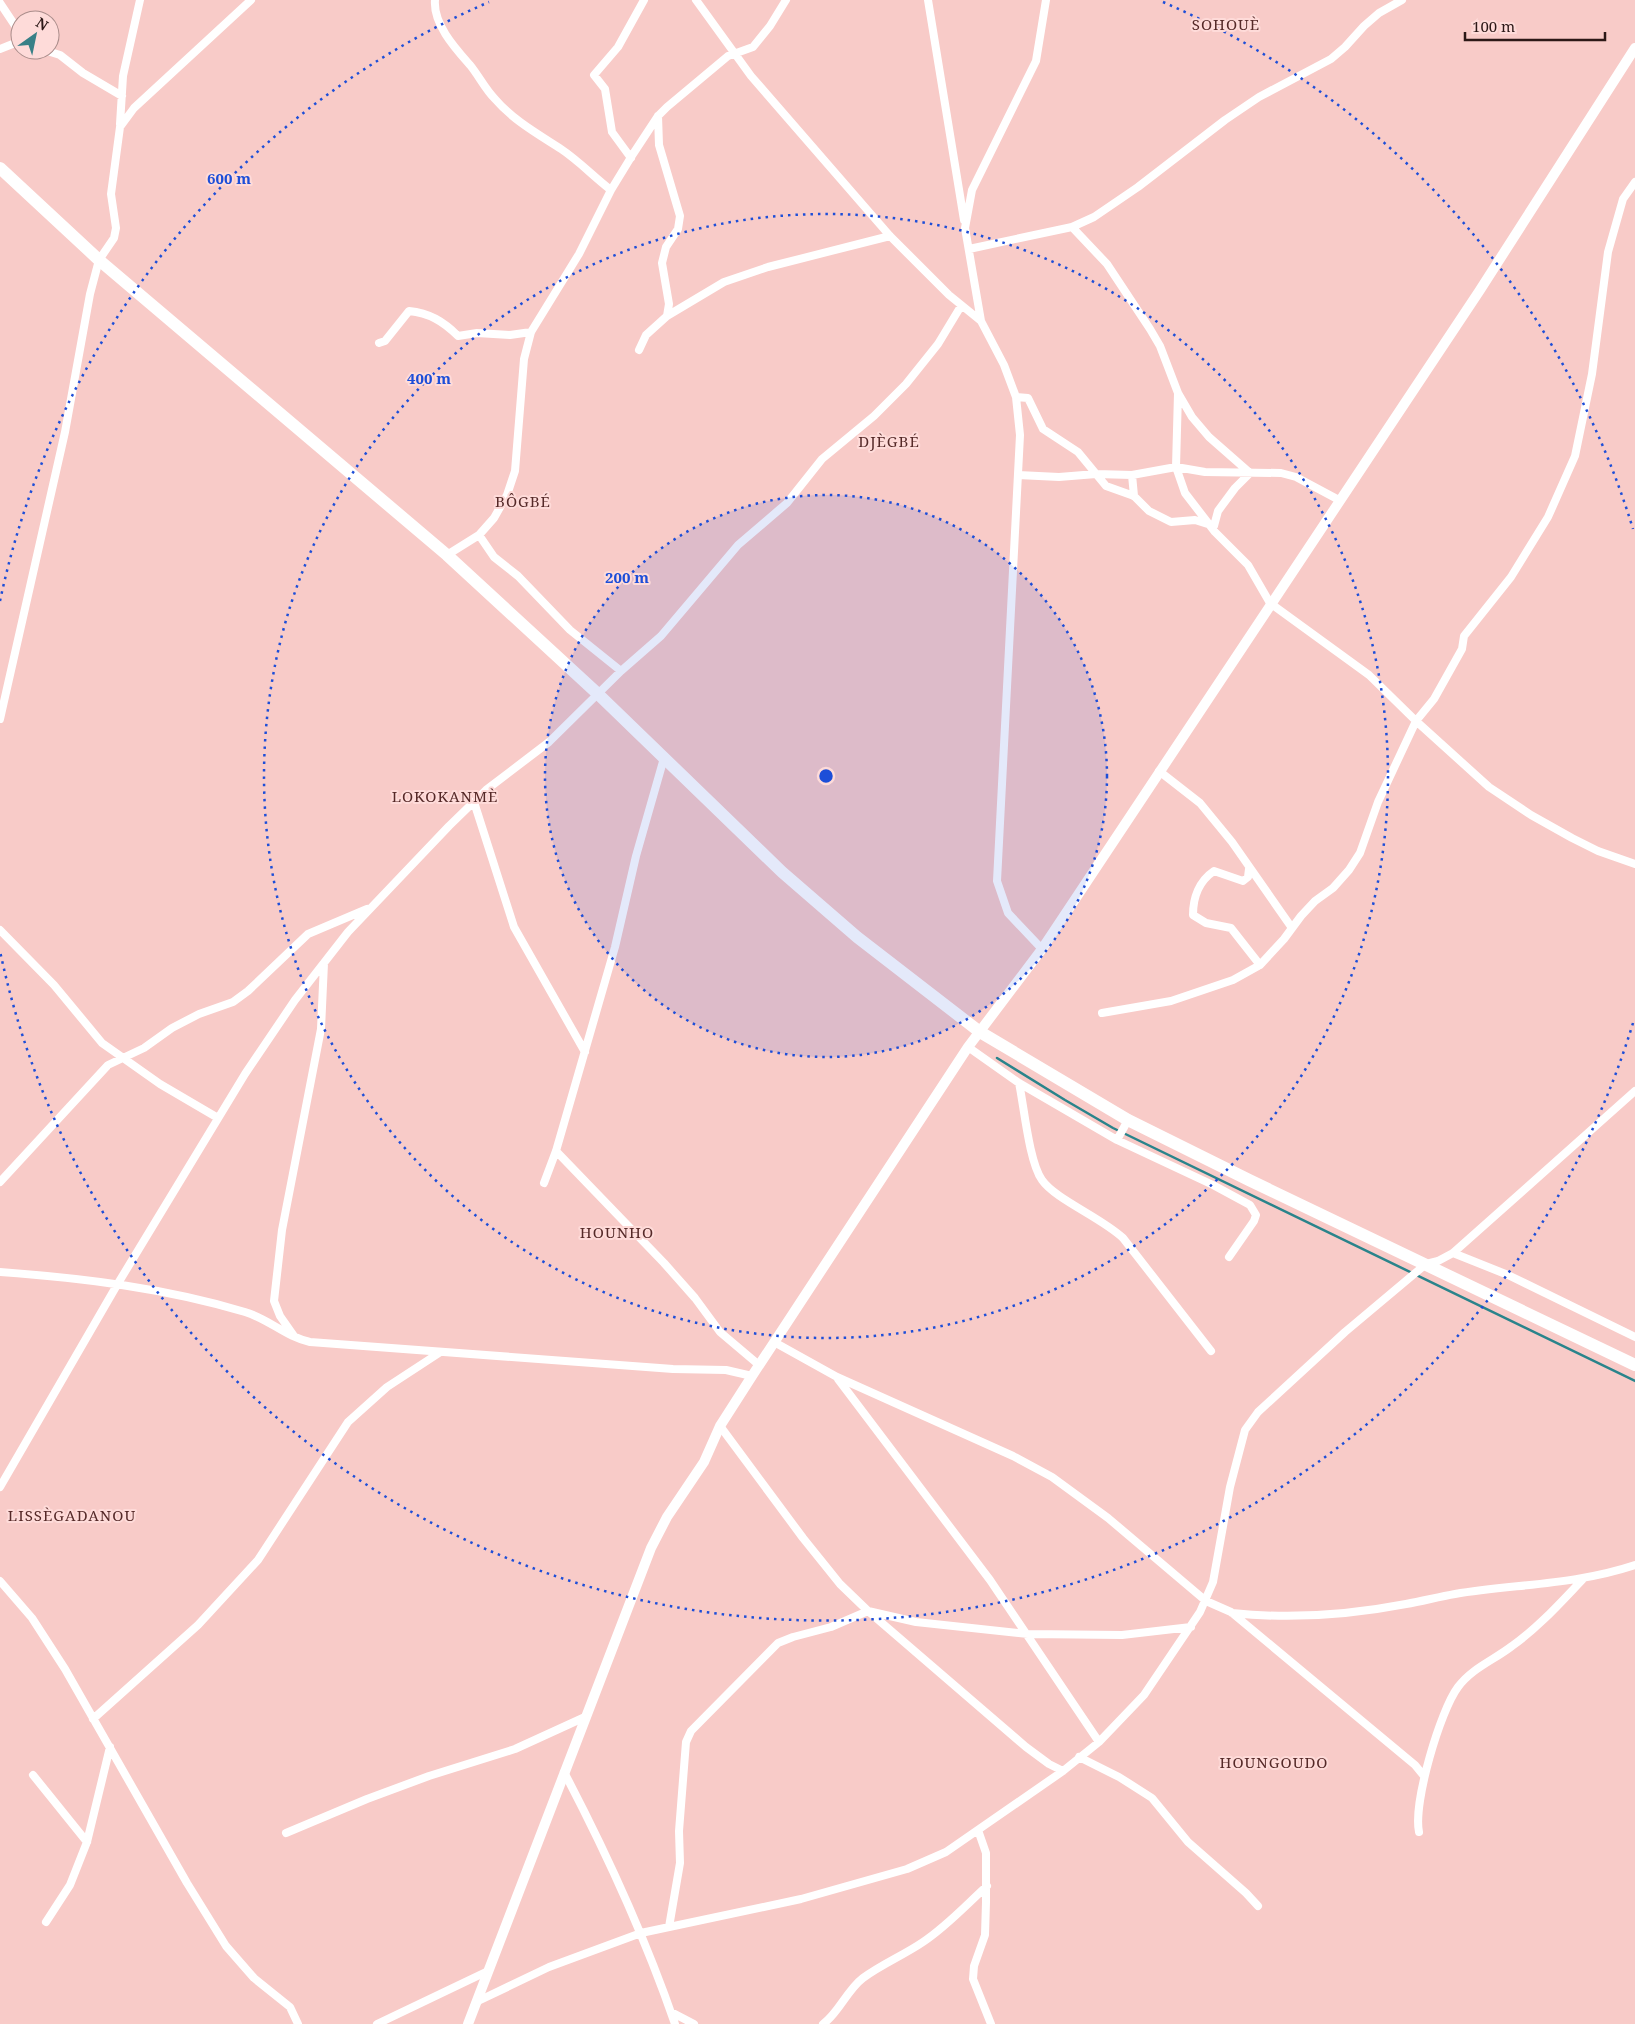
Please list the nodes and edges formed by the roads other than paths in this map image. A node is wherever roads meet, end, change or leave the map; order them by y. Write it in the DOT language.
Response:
graph roads {
  1 [pos="140,0"];
  2 [pos="251,0"];
  3 [pos="434,0"];
  4 [pos="644,0"];
  5 [pos="696,0"];
  6 [pos="786,0"];
  7 [pos="928,0"];
  8 [pos="1046,0"];
  9 [pos="1402,0"];
  10 [pos="0,3"];
  11 [pos="10,18"];
  12 [pos="1635,48"];
  13 [pos="735,53"];
  14 [pos="60,55"];
  15 [pos="122,96"];
  16 [pos="658,116"];
  17 [pos="120,127"];
  18 [pos="631,158"];
  19 [pos="0,168"];
  20 [pos="1635,182"];
  21 [pos="611,190"];
  22 [pos="1072,227"];
  23 [pos="965,228"];
  24 [pos="890,236"];
  25 [pos="969,249"];
  26 [pos="99,260"];
  27 [pos="961,306"];
  28 [pos="667,316"];
  29 [pos="981,321"];
  30 [pos="531,332"];
  31 [pos="379,343"];
  32 [pos="638,350"];
  33 [pos="1178,393"];
  34 [pos="1016,397"];
  35 [pos="1176,467"];
  36 [pos="1250,473"];
  37 [pos="1096,474"];
  38 [pos="1018,475"];
  39 [pos="1132,475"];
  40 [pos="1134,496"];
  41 [pos="1339,500"];
  42 [pos="1209,524"];
  43 [pos="479,534"];
  44 [pos="447,555"];
  45 [pos="1270,603"];
  46 [pos="621,671"];
  47 [pos="598,694"];
  48 [pos="0,719"];
  49 [pos="1416,721"];
  50 [pos="664,758"];
  51 [pos="1159,771"];
  52 [pos="474,802"];
  53 [pos="1635,864"];
  54 [pos="1249,869"];
  55 [pos="369,908"];
  56 [pos="1292,928"];
  57 [pos="0,930"];
  58 [pos="1042,949"];
  59 [pos="324,963"];
  60 [pos="1260,965"];
  61 [pos="1102,1013"];
  62 [pos="980,1032"];
  63 [pos="968,1047"];
  64 [pos="585,1052"];
  65 [pos="120,1058"];
  66 [pos="1019,1083"];
  67 [pos="1635,1091"];
  68 [pos="218,1118"];
  69 [pos="1126,1124"];
  70 [pos="1118,1138"];
  71 [pos="556,1152"];
  72 [pos="0,1182"];
  73 [pos="544,1183"];
  74 [pos="1453,1253"];
  75 [pos="1229,1257"];
  76 [pos="1426,1264"];
  77 [pos="0,1272"];
  78 [pos="117,1285"];
  79 [pos="1635,1337"];
  80 [pos="296,1339"];
  81 [pos="774,1342"];
  82 [pos="1211,1351"];
  83 [pos="439,1353"];
  84 [pos="759,1365"];
  85 [pos="1635,1365"];
  86 [pos="752,1376"];
  87 [pos="837,1377"];
  88 [pos="720,1426"];
  89 [pos="0,1488"];
  90 [pos="1635,1565"];
  91 [pos="1584,1578"];
  92 [pos="0,1581"];
  93 [pos="1206,1600"];
  94 [pos="868,1611"];
  95 [pos="1231,1612"];
  96 [pos="1192,1627"];
  97 [pos="1028,1634"];
  98 [pos="585,1717"];
  99 [pos="93,1719"];
  100 [pos="1098,1742"];
  101 [pos="110,1747"];
  102 [pos="1079,1758"];
  103 [pos="1063,1771"];
  104 [pos="564,1772"];
  105 [pos="33,1775"];
  106 [pos="1424,1776"];
  107 [pos="978,1830"];
  108 [pos="1419,1832"];
  109 [pos="286,1833"];
  110 [pos="87,1842"];
  111 [pos="987,1886"];
  112 [pos="1258,1906"];
  113 [pos="46,1922"];
  114 [pos="669,1927"];
  115 [pos="641,1934"];
  116 [pos="488,1971"];
  117 [pos="476,2002"];
  118 [pos="671,2012"];
  119 [pos="298,2024"];
  120 [pos="377,2024"];
  121 [pos="468,2024"];
  122 [pos="675,2024"];
  123 [pos="694,2024"];
  124 [pos="823,2024"];
  125 [pos="991,2024"];
  1 -- 15 [label="street"];
  2 -- 17 [label="street"];
  3 -- 21 [label="street"];
  4 -- 18 [label="street"];
  5 -- 13 [label="street"];
  6 -- 13 [label="street"];
  7 -- 23 [label="street"];
  8 -- 23 [label="street"];
  9 -- 22 [label="street"];
  10 -- 11 [label="street"];
  12 -- 41 [label="street"];
  13 -- 16 [label="street"];
  13 -- 24 [label="street"];
  14 -- 15 [label="street"];
  15 -- 17 [label="street"];
  16 -- 18 [label="street"];
  16 -- 28 [label="street"];
  17 -- 26 [label="street"];
  18 -- 21 [label="street"];
  19 -- 26 [label="main road"];
  20 -- 49 [label="street"];
  21 -- 30 [label="street"];
  22 -- 25 [label="street"];
  22 -- 33 [label="street"];
  23 -- 25 [label="street"];
  24 -- 27 [label="street"];
  24 -- 28 [label="street"];
  25 -- 29 [label="street"];
  26 -- 44 [label="main road"];
  26 -- 48 [label="street"];
  27 -- 29 [label="street"];
  27 -- 46 [label="street"];
  28 -- 32 [label="street"];
  29 -- 34 [label="street"];
  30 -- 31 [label="street"];
  30 -- 43 [label="street"];
  33 -- 35 [label="street"];
  33 -- 36 [label="street"];
  34 -- 37 [label="street"];
  34 -- 38 [label="street"];
  35 -- 36 [label="street"];
  35 -- 39 [label="street"];
  35 -- 42 [label="street"];
  36 -- 41 [label="street"];
  36 -- 42 [label="street"];
  37 -- 38 [label="street"];
  37 -- 39 [label="street"];
  37 -- 40 [label="street"];
  38 -- 58 [label="street"];
  39 -- 40 [label="street"];
  40 -- 42 [label="street"];
  41 -- 45 [label="street"];
  42 -- 45 [label="street"];
  43 -- 44 [label="street"];
  43 -- 46 [label="street"];
  44 -- 47 [label="main road"];
  45 -- 49 [label="street"];
  45 -- 51 [label="street"];
  46 -- 47 [label="street"];
  47 -- 50 [label="main road"];
  47 -- 52 [label="street"];
  49 -- 53 [label="street"];
  49 -- 56 [label="street"];
  50 -- 62 [label="main road"];
  50 -- 64 [label="street"];
  51 -- 54 [label="street"];
  51 -- 58 [label="street"];
  52 -- 55 [label="street"];
  52 -- 64 [label="street"];
  54 -- 56 [label="street"];
  54 -- 60 [label="street"];
  55 -- 59 [label="street"];
  55 -- 65 [label="street"];
  56 -- 60 [label="street"];
  57 -- 65 [label="street"];
  58 -- 62 [label="street"];
  59 -- 68 [label="street"];
  59 -- 80 [label="street"];
  60 -- 61 [label="street"];
  62 -- 63 [label="street"];
  62 -- 69 [label="main road"];
  63 -- 66 [label="street"];
  63 -- 81 [label="street"];
  64 -- 71 [label="street"];
  65 -- 68 [label="street"];
  65 -- 72 [label="street"];
  66 -- 70 [label="street"];
  66 -- 82 [label="street"];
  67 -- 74 [label="street"];
  68 -- 78 [label="street"];
  69 -- 70 [label="street"];
  69 -- 76 [label="main road"];
  70 -- 75 [label="street"];
  71 -- 73 [label="street"];
  71 -- 84 [label="street"];
  74 -- 76 [label="street"];
  74 -- 79 [label="street"];
  76 -- 85 [label="main road"];
  76 -- 93 [label="street"];
  77 -- 78 [label="street"];
  78 -- 80 [label="street"];
  78 -- 89 [label="street"];
  80 -- 83 [label="street"];
  81 -- 84 [label="street"];
  81 -- 87 [label="street"];
  83 -- 86 [label="street"];
  83 -- 99 [label="street"];
  84 -- 86 [label="street"];
  86 -- 88 [label="street"];
  87 -- 93 [label="street"];
  87 -- 97 [label="street"];
  88 -- 94 [label="street"];
  88 -- 98 [label="street"];
  90 -- 91 [label="street"];
  91 -- 95 [label="street"];
  91 -- 106 [label="street"];
  92 -- 99 [label="street"];
  93 -- 95 [label="street"];
  93 -- 96 [label="street"];
  94 -- 97 [label="street"];
  94 -- 103 [label="street"];
  94 -- 114 [label="street"];
  95 -- 106 [label="street"];
  96 -- 97 [label="street"];
  96 -- 100 [label="street"];
  97 -- 100 [label="street"];
  98 -- 104 [label="street"];
  98 -- 109 [label="street"];
  99 -- 101 [label="street"];
  100 -- 102 [label="street"];
  101 -- 110 [label="street"];
  101 -- 119 [label="street"];
  102 -- 103 [label="street"];
  102 -- 112 [label="street"];
  103 -- 107 [label="street"];
  104 -- 115 [label="street"];
  104 -- 116 [label="street"];
  105 -- 110 [label="street"];
  106 -- 108 [label="street"];
  107 -- 111 [label="street"];
  107 -- 114 [label="street"];
  110 -- 113 [label="street"];
  111 -- 124 [label="street"];
  111 -- 125 [label="street"];
  114 -- 115 [label="street"];
  115 -- 117 [label="street"];
  115 -- 118 [label="street"];
  116 -- 117 [label="street"];
  116 -- 120 [label="street"];
  117 -- 121 [label="street"];
  118 -- 122 [label="street"];
  118 -- 123 [label="street"];
}
